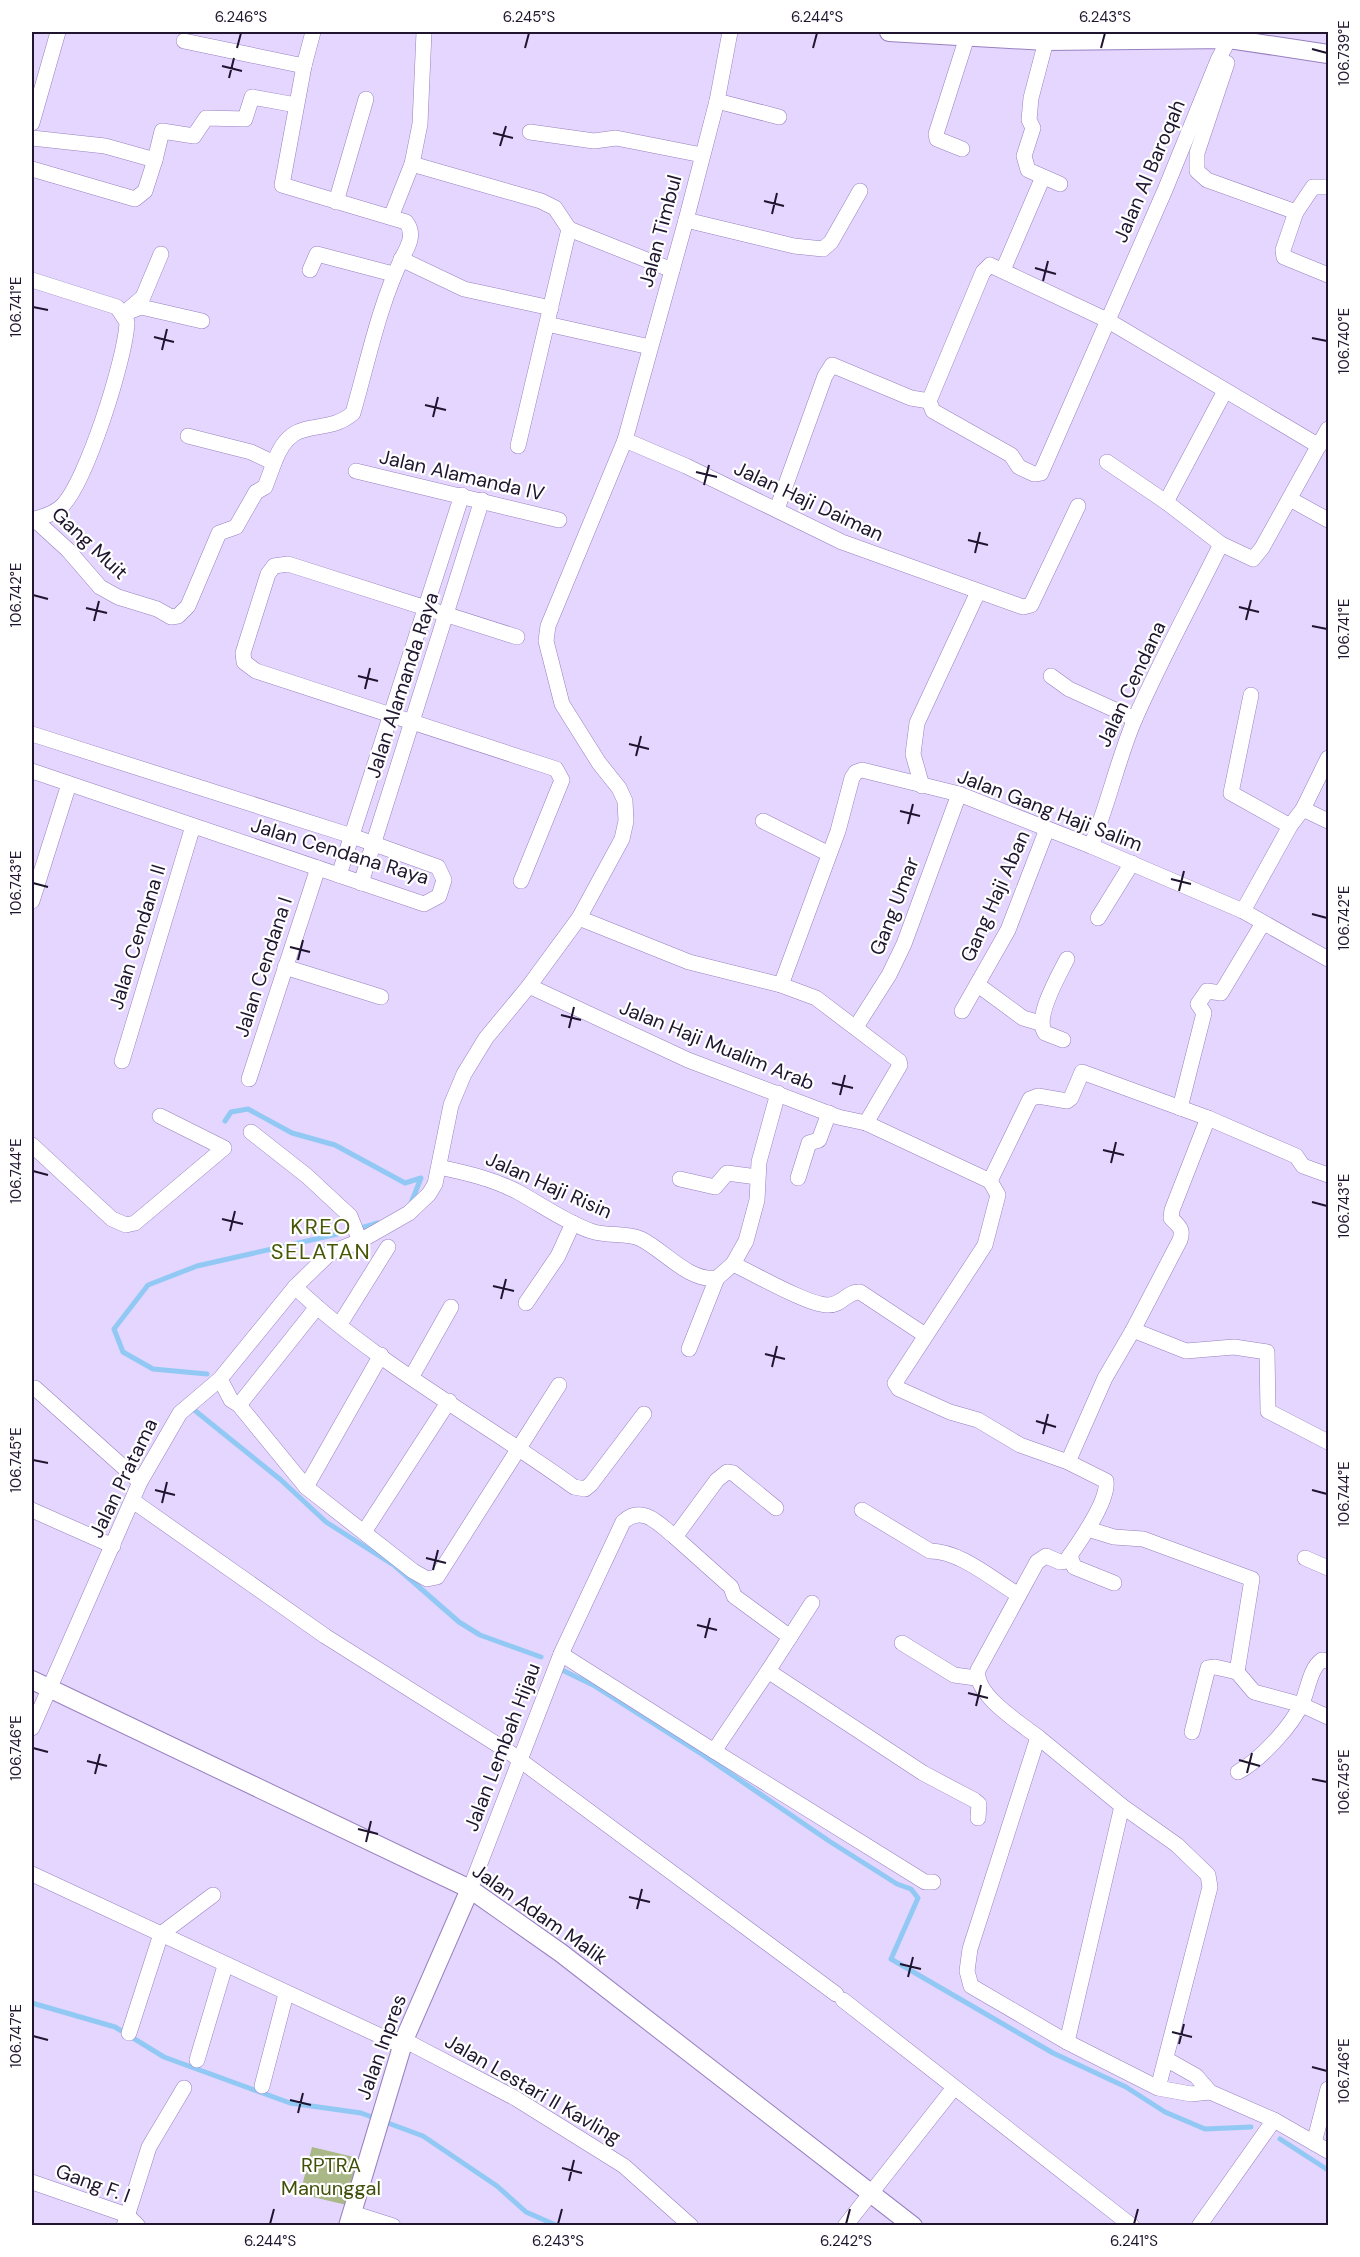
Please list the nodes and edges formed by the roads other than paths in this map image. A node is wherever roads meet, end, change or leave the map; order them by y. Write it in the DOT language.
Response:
graph roads {
  1 [pos="58,32"];
  2 [pos="313,32"];
  3 [pos="424,32"];
  4 [pos="730,32"];
  5 [pos="889,32"];
  6 [pos="970,35"];
  7 [pos="1197,35"];
  8 [pos="1232,40"];
  9 [pos="184,41"];
  10 [pos="1046,41"];
  11 [pos="1329,54"];
  12 [pos="304,66"];
  13 [pos="38,69"];
  14 [pos="366,99"];
  15 [pos="717,101"];
  16 [pos="296,105"];
  17 [pos="779,117"];
  18 [pos="32,123"];
  19 [pos="530,132"];
  20 [pos="32,138"];
  21 [pos="962,149"];
  22 [pos="702,155"];
  23 [pos="155,160"];
  24 [pos="412,164"];
  25 [pos="32,169"];
  26 [pos="1042,177"];
  27 [pos="1060,184"];
  28 [pos="1329,188"];
  29 [pos="860,191"];
  30 [pos="336,202"];
  31 [pos="1296,212"];
  32 [pos="391,216"];
  33 [pos="686,220"];
  34 [pos="569,229"];
  35 [pos="161,255"];
  36 [pos="401,259"];
  37 [pos="310,270"];
  38 [pos="672,270"];
  39 [pos="1003,270"];
  40 [pos="393,274"];
  41 [pos="1329,275"];
  42 [pos="32,280"];
  43 [pos="551,308"];
  44 [pos="123,314"];
  45 [pos="1107,320"];
  46 [pos="202,321"];
  47 [pos="547,324"];
  48 [pos="650,347"];
  49 [pos="1225,391"];
  50 [pos="929,401"];
  51 [pos="1329,429"];
  52 [pos="188,436"];
  53 [pos="625,440"];
  54 [pos="518,446"];
  55 [pos="1319,446"];
  56 [pos="1107,462"];
  57 [pos="274,463"];
  58 [pos="356,471"];
  59 [pos="462,495"];
  60 [pos="1290,499"];
  61 [pos="482,500"];
  62 [pos="1166,501"];
  63 [pos="1078,506"];
  64 [pos="777,509"];
  65 [pos="33,520"];
  66 [pos="559,520"];
  67 [pos="1329,520"];
  68 [pos="1221,544"];
  69 [pos="978,592"];
  70 [pos="426,608"];
  71 [pos="446,614"];
  72 [pos="517,637"];
  73 [pos="1051,676"];
  74 [pos="1251,695"];
  75 [pos="391,715"];
  76 [pos="1135,719"];
  77 [pos="412,722"];
  78 [pos="32,734"];
  79 [pos="1327,764"];
  80 [pos="32,771"];
  81 [pos="69,784"];
  82 [pos="922,786"];
  83 [pos="959,794"];
  84 [pos="1303,809"];
  85 [pos="763,821"];
  86 [pos="1329,821"];
  87 [pos="193,826"];
  88 [pos="1290,826"];
  89 [pos="1047,829"];
  90 [pos="352,836"];
  91 [pos="374,843"];
  92 [pos="1091,846"];
  93 [pos="829,854"];
  94 [pos="1131,863"];
  95 [pos="318,868"];
  96 [pos="339,875"];
  97 [pos="521,881"];
  98 [pos="361,883"];
  99 [pos="32,901"];
  100 [pos="1243,910"];
  101 [pos="579,918"];
  102 [pos="1098,918"];
  103 [pos="1263,923"];
  104 [pos="1329,958"];
  105 [pos="1067,959"];
  106 [pos="285,967"];
  107 [pos="781,985"];
  108 [pos="978,985"];
  109 [pos="529,986"];
  110 [pos="381,997"];
  111 [pos="962,1011"];
  112 [pos="1041,1023"];
  113 [pos="855,1027"];
  114 [pos="1063,1040"];
  115 [pos="122,1061"];
  116 [pos="249,1079"];
  117 [pos="778,1093"];
  118 [pos="1180,1108"];
  119 [pos="829,1113"];
  120 [pos="160,1116"];
  121 [pos="1208,1118"];
  122 [pos="866,1123"];
  123 [pos="251,1132"];
  124 [pos="32,1145"];
  125 [pos="439,1167"];
  126 [pos="1329,1175"];
  127 [pos="757,1177"];
  128 [pos="798,1178"];
  129 [pos="680,1179"];
  130 [pos="990,1181"];
  131 [pos="573,1223"];
  132 [pos="360,1241"];
  133 [pos="388,1247"];
  134 [pos="733,1264"];
  135 [pos="717,1278"];
  136 [pos="295,1287"];
  137 [pos="526,1303"];
  138 [pos="316,1307"];
  139 [pos="451,1307"];
  140 [pos="340,1324"];
  141 [pos="1133,1330"];
  142 [pos="926,1335"];
  143 [pos="689,1348"];
  144 [pos="381,1355"];
  145 [pos="412,1376"];
  146 [pos="220,1380"];
  147 [pos="559,1385"];
  148 [pos="35,1388"];
  149 [pos="449,1401"];
  150 [pos="239,1405"];
  151 [pos="644,1414"];
  152 [pos="1329,1442"];
  153 [pos="518,1447"];
  154 [pos="1068,1462"];
  155 [pos="140,1482"];
  156 [pos="306,1487"];
  157 [pos="133,1501"];
  158 [pos="776,1508"];
  159 [pos="32,1510"];
  160 [pos="861,1510"];
  161 [pos="1088,1529"];
  162 [pos="364,1532"];
  163 [pos="675,1537"];
  164 [pos="113,1546"];
  165 [pos="1070,1555"];
  166 [pos="1305,1558"];
  167 [pos="1329,1568"];
  168 [pos="1114,1583"];
  169 [pos="1017,1594"];
  170 [pos="812,1602"];
  171 [pos="790,1636"];
  172 [pos="902,1643"];
  173 [pos="561,1654"];
  174 [pos="1329,1661"];
  175 [pos="768,1671"];
  176 [pos="1237,1672"];
  177 [pos="976,1678"];
  178 [pos="40,1684"];
  179 [pos="1302,1705"];
  180 [pos="1329,1717"];
  181 [pos="32,1728"];
  182 [pos="1192,1732"];
  183 [pos="1038,1737"];
  184 [pos="714,1751"];
  185 [pos="519,1760"];
  186 [pos="1238,1772"];
  187 [pos="1122,1806"];
  188 [pos="978,1818"];
  189 [pos="32,1874"];
  190 [pos="933,1882"];
  191 [pos="470,1889"];
  192 [pos="213,1895"];
  193 [pos="161,1934"];
  194 [pos="225,1966"];
  195 [pos="286,1994"];
  196 [pos="129,2033"];
  197 [pos="1067,2042"];
  198 [pos="403,2043"];
  199 [pos="1166,2059"];
  200 [pos="198,2060"];
  201 [pos="262,2086"];
  202 [pos="184,2088"];
  203 [pos="1158,2088"];
  204 [pos="953,2089"];
  205 [pos="1329,2089"];
  206 [pos="1210,2092"];
  207 [pos="1274,2120"];
  208 [pos="1314,2143"];
  209 [pos="1329,2151"];
  210 [pos="32,2182"];
  211 [pos="870,2193"];
  212 [pos="350,2219"];
  213 [pos="130,2222"];
  214 [pos="393,2226"];
  215 [pos="691,2226"];
  216 [pos="845,2226"];
  217 [pos="913,2226"];
  218 [pos="1132,2226"];
  219 [pos="1199,2226"];
  1 -- 13 [label="street"];
  2 -- 12 [label="street"];
  3 -- 24 [label="street"];
  4 -- 15 [label="street, Jalan Timbul"];
  5 -- 6 [label="street"];
  6 -- 10 [label="street"];
  6 -- 21 [label="street"];
  7 -- 8 [label="street"];
  7 -- 10 [label="street"];
  8 -- 11 [label="street"];
  8 -- 31 [label="street"];
  8 -- 45 [label="street, Jalan Al Baroqah"];
  9 -- 12 [label="street"];
  10 -- 26 [label="street"];
  12 -- 16 [label="street"];
  13 -- 18 [label="street"];
  14 -- 30 [label="street"];
  15 -- 17 [label="street"];
  15 -- 22 [label="street, Jalan Timbul"];
  16 -- 23 [label="street"];
  16 -- 30 [label="street"];
  19 -- 22 [label="street"];
  20 -- 23 [label="street"];
  22 -- 33 [label="street, Jalan Timbul"];
  23 -- 25 [label="street"];
  24 -- 32 [label="street"];
  24 -- 34 [label="street"];
  26 -- 27 [label="street"];
  26 -- 39 [label="street"];
  28 -- 31 [label="street"];
  29 -- 33 [label="street"];
  30 -- 32 [label="street"];
  31 -- 41 [label="street"];
  32 -- 36 [label="street"];
  33 -- 38 [label="street, Jalan Timbul"];
  34 -- 38 [label="street"];
  34 -- 43 [label="street"];
  35 -- 44 [label="street"];
  36 -- 40 [label="street"];
  36 -- 43 [label="street"];
  37 -- 40 [label="street"];
  38 -- 48 [label="street, Jalan Timbul"];
  39 -- 45 [label="street"];
  39 -- 50 [label="street"];
  40 -- 57 [label="street"];
  42 -- 44 [label="street"];
  43 -- 47 [label="street"];
  44 -- 46 [label="street"];
  44 -- 65 [label="street"];
  45 -- 49 [label="street"];
  45 -- 50 [label="street, Jalan Al Baroqah"];
  47 -- 48 [label="street"];
  47 -- 54 [label="street"];
  48 -- 53 [label="street, Jalan Timbul"];
  49 -- 55 [label="street"];
  49 -- 62 [label="street"];
  50 -- 64 [label="street"];
  51 -- 55 [label="street"];
  52 -- 57 [label="street"];
  53 -- 64 [label="street, Jalan Haji Daiman"];
  53 -- 101 [label="street, Jalan Timbul"];
  55 -- 60 [label="street"];
  56 -- 62 [label="street"];
  57 -- 65 [label="street, Gang Muit"];
  58 -- 59 [label="street, Jalan Alamanda IV"];
  59 -- 61 [label="street, Jalan Alamanda IV"];
  59 -- 70 [label="street, Jalan Alamanda Raya"];
  60 -- 67 [label="street"];
  60 -- 68 [label="street"];
  61 -- 66 [label="street, Jalan Alamanda IV"];
  61 -- 71 [label="street, Jalan Alamanda Raya"];
  62 -- 68 [label="street"];
  63 -- 69 [label="street, Jalan Haji Daiman"];
  64 -- 69 [label="street, Jalan Haji Daiman"];
  68 -- 76 [label="street, Jalan Cendana"];
  69 -- 82 [label="street"];
  70 -- 71 [label="street"];
  70 -- 75 [label="street, Jalan Alamanda Raya"];
  70 -- 75 [label="street"];
  71 -- 72 [label="street"];
  71 -- 77 [label="street, Jalan Alamanda Raya"];
  73 -- 76 [label="street"];
  74 -- 88 [label="street"];
  75 -- 77 [label="street"];
  75 -- 90 [label="street, Jalan Alamanda Raya"];
  76 -- 92 [label="street, Jalan Cendana"];
  77 -- 91 [label="street, Jalan Alamanda Raya"];
  77 -- 97 [label="street"];
  78 -- 90 [label="street, Jalan Cendana Raya"];
  79 -- 84 [label="street"];
  80 -- 81 [label="street, Jalan Cendana Raya"];
  81 -- 87 [label="street, Jalan Cendana Raya"];
  81 -- 99 [label="street"];
  82 -- 83 [label="street, Jalan Gang Haji Salim"];
  82 -- 93 [label="street, Jalan Gang Haji Salim"];
  83 -- 89 [label="street, Jalan Gang Haji Salim"];
  83 -- 113 [label="street, Gang Umar"];
  84 -- 86 [label="street"];
  84 -- 88 [label="street"];
  85 -- 93 [label="street"];
  87 -- 95 [label="street, Jalan Cendana Raya"];
  87 -- 115 [label="street, Jalan Cendana II"];
  88 -- 100 [label="street"];
  89 -- 92 [label="street, Jalan Gang Haji Salim"];
  89 -- 108 [label="street, Gang Haji Aban"];
  90 -- 91 [label="street, Jalan Cendana Raya"];
  90 -- 96 [label="street, Jalan Alamanda Raya"];
  91 -- 98 [label="street, Jalan Alamanda Raya"];
  91 -- 98 [label="street, Jalan Cendana Raya"];
  92 -- 94 [label="street, Jalan Gang Haji Salim"];
  93 -- 107 [label="street, Jalan Gang Haji Salim"];
  94 -- 100 [label="street, Jalan Gang Haji Salim"];
  94 -- 102 [label="street"];
  95 -- 96 [label="street, Jalan Cendana Raya"];
  95 -- 106 [label="street, Jalan Cendana I"];
  96 -- 98 [label="street, Jalan Cendana Raya"];
  100 -- 103 [label="street, Jalan Gang Haji Salim"];
  101 -- 107 [label="street"];
  101 -- 109 [label="street, Jalan Pratama"];
  103 -- 104 [label="street, Jalan Gang Haji Salim"];
  103 -- 118 [label="street"];
  105 -- 112 [label="street"];
  106 -- 110 [label="street"];
  106 -- 116 [label="street, Jalan Cendana I"];
  107 -- 113 [label="street"];
  108 -- 111 [label="street, Gang Haji Aban"];
  108 -- 112 [label="street"];
  109 -- 117 [label="street, Jalan Haji Mualim Arab"];
  109 -- 125 [label="street, Jalan Pratama"];
  112 -- 114 [label="street"];
  113 -- 122 [label="street"];
  117 -- 119 [label="street, Jalan Haji Mualim Arab"];
  117 -- 127 [label="street"];
  118 -- 121 [label="street"];
  118 -- 130 [label="street"];
  119 -- 122 [label="street, Jalan Haji Mualim Arab"];
  119 -- 128 [label="street"];
  120 -- 124 [label="street"];
  121 -- 126 [label="street"];
  121 -- 141 [label="street"];
  122 -- 130 [label="street, Jalan Haji Mualim Arab"];
  123 -- 132 [label="street"];
  125 -- 131 [label="street, Jalan Haji Risin"];
  125 -- 132 [label="street, Jalan Pratama"];
  127 -- 129 [label="street"];
  127 -- 134 [label="street"];
  130 -- 142 [label="street"];
  131 -- 135 [label="street, Jalan Haji Risin"];
  131 -- 137 [label="street"];
  132 -- 136 [label="street, Jalan Pratama"];
  133 -- 140 [label="street"];
  134 -- 135 [label="street"];
  134 -- 142 [label="street"];
  135 -- 143 [label="street"];
  136 -- 138 [label="street"];
  136 -- 146 [label="street, Jalan Pratama"];
  138 -- 140 [label="street"];
  138 -- 150 [label="street"];
  139 -- 145 [label="street"];
  140 -- 144 [label="street"];
  141 -- 152 [label="street"];
  141 -- 154 [label="street"];
  142 -- 154 [label="street"];
  144 -- 145 [label="street"];
  144 -- 156 [label="street"];
  145 -- 149 [label="street"];
  146 -- 150 [label="street"];
  146 -- 155 [label="street, Jalan Pratama"];
  147 -- 153 [label="street"];
  148 -- 155 [label="street"];
  149 -- 153 [label="street"];
  149 -- 162 [label="street"];
  150 -- 156 [label="street"];
  151 -- 153 [label="street"];
  153 -- 162 [label="street"];
  154 -- 161 [label="street"];
  155 -- 157 [label="street, Jalan Pratama"];
  156 -- 162 [label="street"];
  157 -- 164 [label="street, Jalan Pratama"];
  157 -- 185 [label="street"];
  158 -- 163 [label="street"];
  159 -- 164 [label="street"];
  160 -- 169 [label="street"];
  161 -- 165 [label="street"];
  161 -- 176 [label="street"];
  163 -- 171 [label="street, Jalan Lembah Hijau"];
  163 -- 173 [label="street, Jalan Lembah Hijau"];
  164 -- 178 [label="street, Jalan Pratama"];
  165 -- 168 [label="street"];
  165 -- 169 [label="street"];
  166 -- 167 [label="street"];
  169 -- 177 [label="street"];
  170 -- 171 [label="street"];
  171 -- 175 [label="street"];
  172 -- 177 [label="street"];
  173 -- 184 [label="street"];
  173 -- 185 [label="street, Jalan Lembah Hijau"];
  174 -- 179 [label="street"];
  175 -- 184 [label="street"];
  175 -- 188 [label="street"];
  176 -- 179 [label="street"];
  176 -- 182 [label="street"];
  177 -- 183 [label="street"];
  178 -- 181 [label="street, Jalan Pratama"];
  178 -- 191 [label="street, Jalan Adam Malik"];
  179 -- 180 [label="street"];
  179 -- 186 [label="street"];
  183 -- 187 [label="street"];
  183 -- 197 [label="street"];
  184 -- 190 [label="street"];
  185 -- 191 [label="street, Jalan Lembah Hijau"];
  185 -- 204 [label="street"];
  187 -- 197 [label="street"];
  187 -- 199 [label="street"];
  189 -- 193 [label="street, Jalan Lestari II Kavling"];
  191 -- 198 [label="street, Jalan Inpres"];
  191 -- 211 [label="street, Jalan Adam Malik"];
  192 -- 193 [label="street"];
  193 -- 194 [label="street, Jalan Lestari II Kavling"];
  193 -- 196 [label="street"];
  194 -- 195 [label="street, Jalan Lestari II Kavling"];
  194 -- 200 [label="street"];
  195 -- 198 [label="street, Jalan Lestari II Kavling"];
  195 -- 201 [label="street"];
  197 -- 203 [label="street"];
  198 -- 212 [label="street, Jalan Inpres"];
  198 -- 215 [label="street, Jalan Lestari II Kavling"];
  199 -- 203 [label="street"];
  199 -- 206 [label="street"];
  202 -- 213 [label="street"];
  203 -- 206 [label="street"];
  204 -- 211 [label="street"];
  204 -- 218 [label="street"];
  205 -- 208 [label="street"];
  206 -- 207 [label="street"];
  207 -- 208 [label="street"];
  207 -- 219 [label="street"];
  208 -- 209 [label="street"];
  210 -- 213 [label="street, Gang F. I"];
  211 -- 216 [label="street"];
  211 -- 217 [label="street, Jalan Adam Malik"];
  212 -- 214 [label="street"];
}
